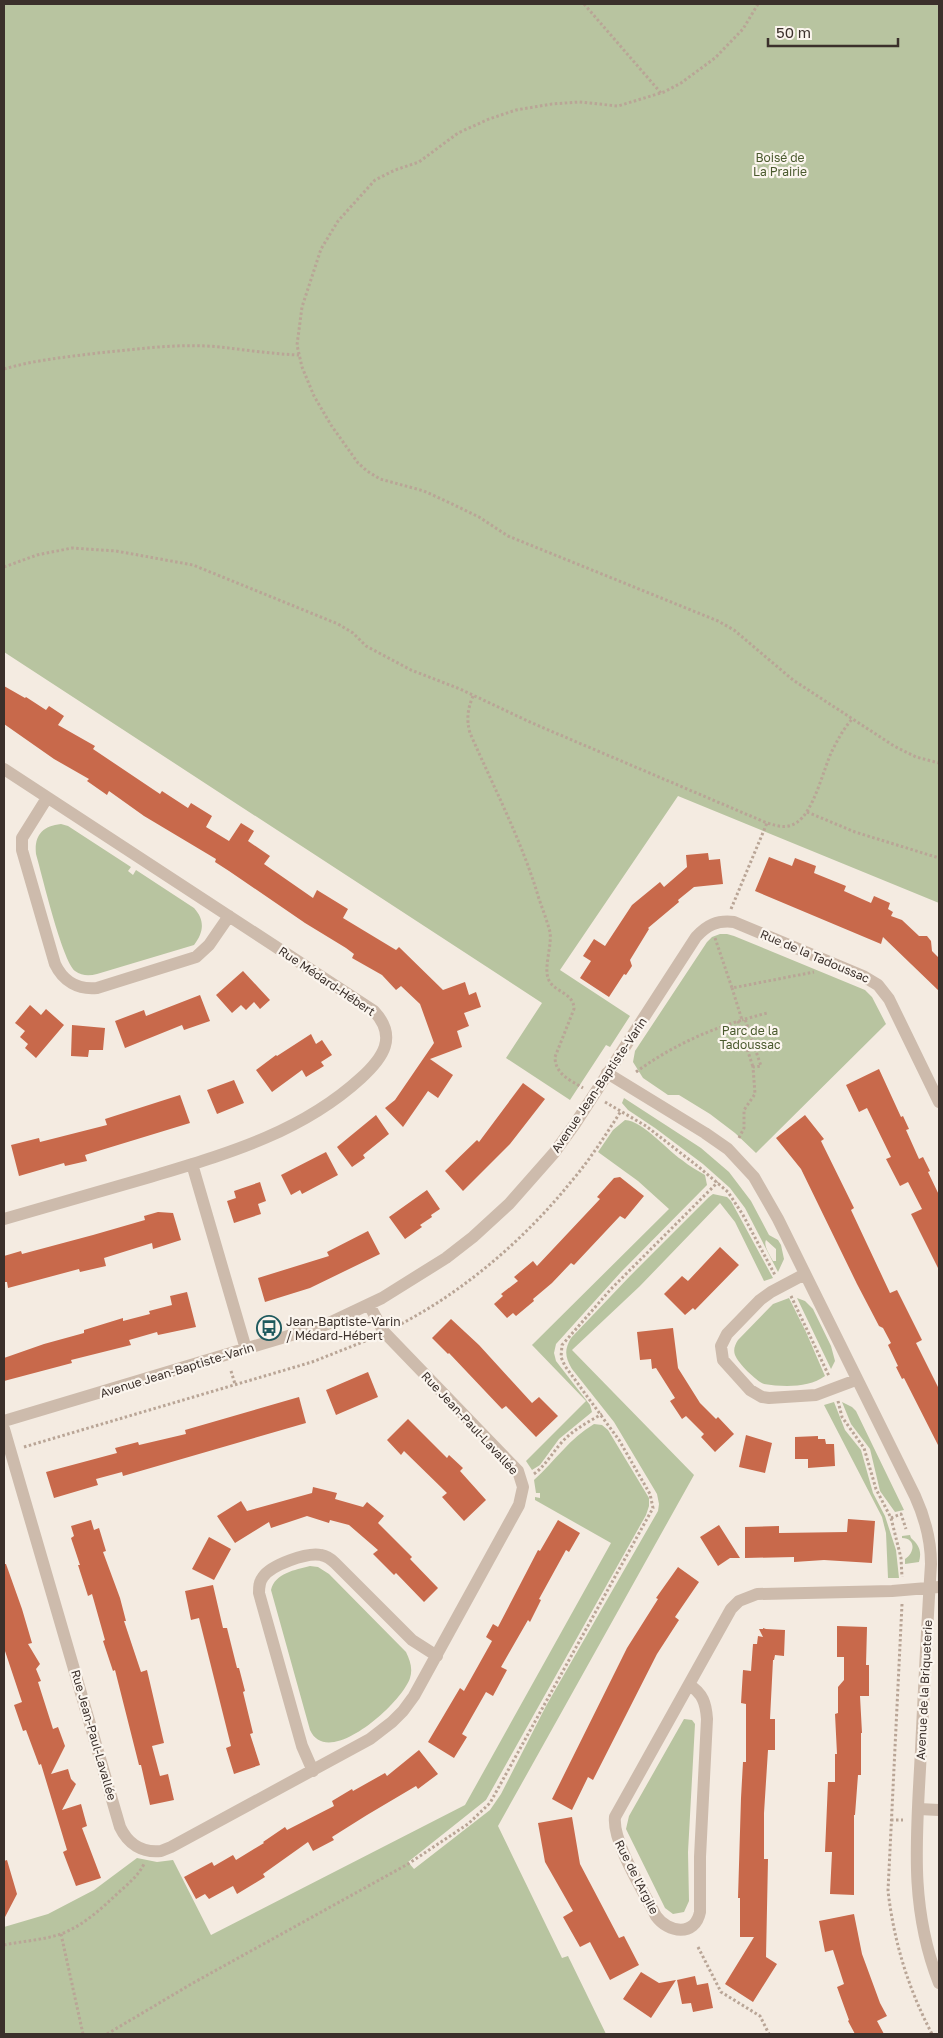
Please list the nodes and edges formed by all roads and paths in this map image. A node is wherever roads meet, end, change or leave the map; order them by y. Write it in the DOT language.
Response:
graph roads {
  1 [pos="584,4"];
  2 [pos="758,4"];
  3 [pos="661,93"];
  4 [pos="300,355"];
  5 [pos="4,370"];
  6 [pos="4,567"];
  7 [pos="473,696"];
  8 [pos="853,718"];
  9 [pos="939,764"];
  10 [pos="4,770"];
  11 [pos="47,798"];
  12 [pos="807,812"];
  13 [pos="767,823"];
  14 [pos="939,858"];
  15 [pos="731,910"];
  16 [pos="229,916"];
  17 [pos="712,930"];
  18 [pos="820,971"];
  19 [pos="732,988"];
  20 [pos="767,1013"];
  21 [pos="742,1020"];
  22 [pos="755,1044"];
  23 [pos="746,1047"];
  24 [pos="754,1067"];
  25 [pos="636,1072"];
  26 [pos="607,1073"];
  27 [pos="581,1087"];
  28 [pos="939,1102"];
  29 [pos="609,1105"];
  30 [pos="621,1111"];
  31 [pos="739,1138"];
  32 [pos="192,1164"];
  33 [pos="718,1182"];
  34 [pos="4,1219"];
  35 [pos="805,1274"];
  36 [pos="775,1276"];
  37 [pos="792,1298"];
  38 [pos="369,1305"];
  39 [pos="398,1326"];
  40 [pos="371,1338"];
  41 [pos="246,1349"];
  42 [pos="231,1371"];
  43 [pos="828,1373"];
  44 [pos="856,1380"];
  45 [pos="235,1384"];
  46 [pos="839,1402"];
  47 [pos="602,1414"];
  48 [pos="4,1421"];
  49 [pos="4,1429"];
  50 [pos="23,1447"];
  51 [pos="533,1475"];
  52 [pos="891,1518"];
  53 [pos="906,1529"];
  54 [pos="902,1578"];
  55 [pos="934,1588"];
  56 [pos="902,1606"];
  57 [pos="437,1656"];
  58 [pos="689,1685"];
  59 [pos="313,1771"];
  60 [pos="919,1809"];
  61 [pos="939,1810"];
  62 [pos="145,1861"];
  63 [pos="61,1934"];
  64 [pos="4,1945"];
  65 [pos="698,1947"];
  66 [pos="939,1983"];
  67 [pos="83,2034"];
  68 [pos="107,2034"];
  69 [pos="769,2034"];
  70 [pos="932,2034"];
  1 -- 3 [label="path"];
  2 -- 3 [label="path"];
  3 -- 4 [label="path"];
  4 -- 5 [label="path"];
  4 -- 8 [label="path"];
  6 -- 7 [label="path"];
  7 -- 13 [label="path"];
  7 -- 27 [label="path"];
  8 -- 9 [label="path"];
  8 -- 12 [label="path"];
  10 -- 11 [label="street, Rue Médard-Hébert"];
  11 -- 16 [label="street, Rue Médard-Hébert"];
  11 -- 16 [label="street"];
  12 -- 13 [label="path"];
  12 -- 14 [label="path"];
  13 -- 15 [label="path"];
  16 -- 32 [label="street, Rue Médard-Hébert"];
  17 -- 19 [label="path"];
  17 -- 26 [label="street, Avenue Jean-Baptiste-Varin"];
  17 -- 28 [label="street, Rue de la Tadoussac"];
  18 -- 19 [label="path"];
  19 -- 21 [label="path"];
  20 -- 21 [label="path"];
  21 -- 22 [label="path"];
  21 -- 23 [label="path"];
  21 -- 25 [label="path"];
  22 -- 23 [label="path"];
  22 -- 24 [label="path"];
  23 -- 24 [label="path"];
  24 -- 31 [label="path"];
  26 -- 35 [label="street, Avenue de la Briqueterie"];
  26 -- 38 [label="street, Avenue Jean-Baptiste-Varin"];
  29 -- 30 [label="path"];
  30 -- 33 [label="path"];
  30 -- 39 [label="path"];
  32 -- 34 [label="street, Rue Médard-Hébert"];
  32 -- 41 [label="street"];
  33 -- 36 [label="path"];
  33 -- 47 [label="path"];
  35 -- 44 [label="street, Avenue de la Briqueterie"];
  35 -- 44 [label="street"];
  37 -- 43 [label="path"];
  38 -- 41 [label="street, Avenue Jean-Baptiste-Varin"];
  38 -- 57 [label="street, Rue Jean-Paul-Lavallée"];
  40 -- 45 [label="path"];
  41 -- 48 [label="street, Avenue Jean-Baptiste-Varin"];
  42 -- 45 [label="path"];
  44 -- 55 [label="street, Avenue de la Briqueterie"];
  45 -- 50 [label="path"];
  46 -- 52 [label="path"];
  47 -- 51 [label="path"];
  47 -- 68 [label="path"];
  49 -- 59 [label="street, Rue Jean-Paul-Lavallée"];
  52 -- 53 [label="path"];
  52 -- 54 [label="path"];
  55 -- 58 [label="street, Rue de l'Argile"];
  55 -- 60 [label="street, Avenue de la Briqueterie"];
  56 -- 70 [label="path"];
  57 -- 59 [label="street, Rue Jean-Paul-Lavallée"];
  57 -- 59 [label="street"];
  58 -- 58 [label="street, Rue de l'Argile"];
  60 -- 61 [label="street"];
  60 -- 66 [label="street, Avenue de la Briqueterie"];
  62 -- 63 [label="path"];
  63 -- 64 [label="path"];
  63 -- 67 [label="path"];
  65 -- 69 [label="path"];
}
